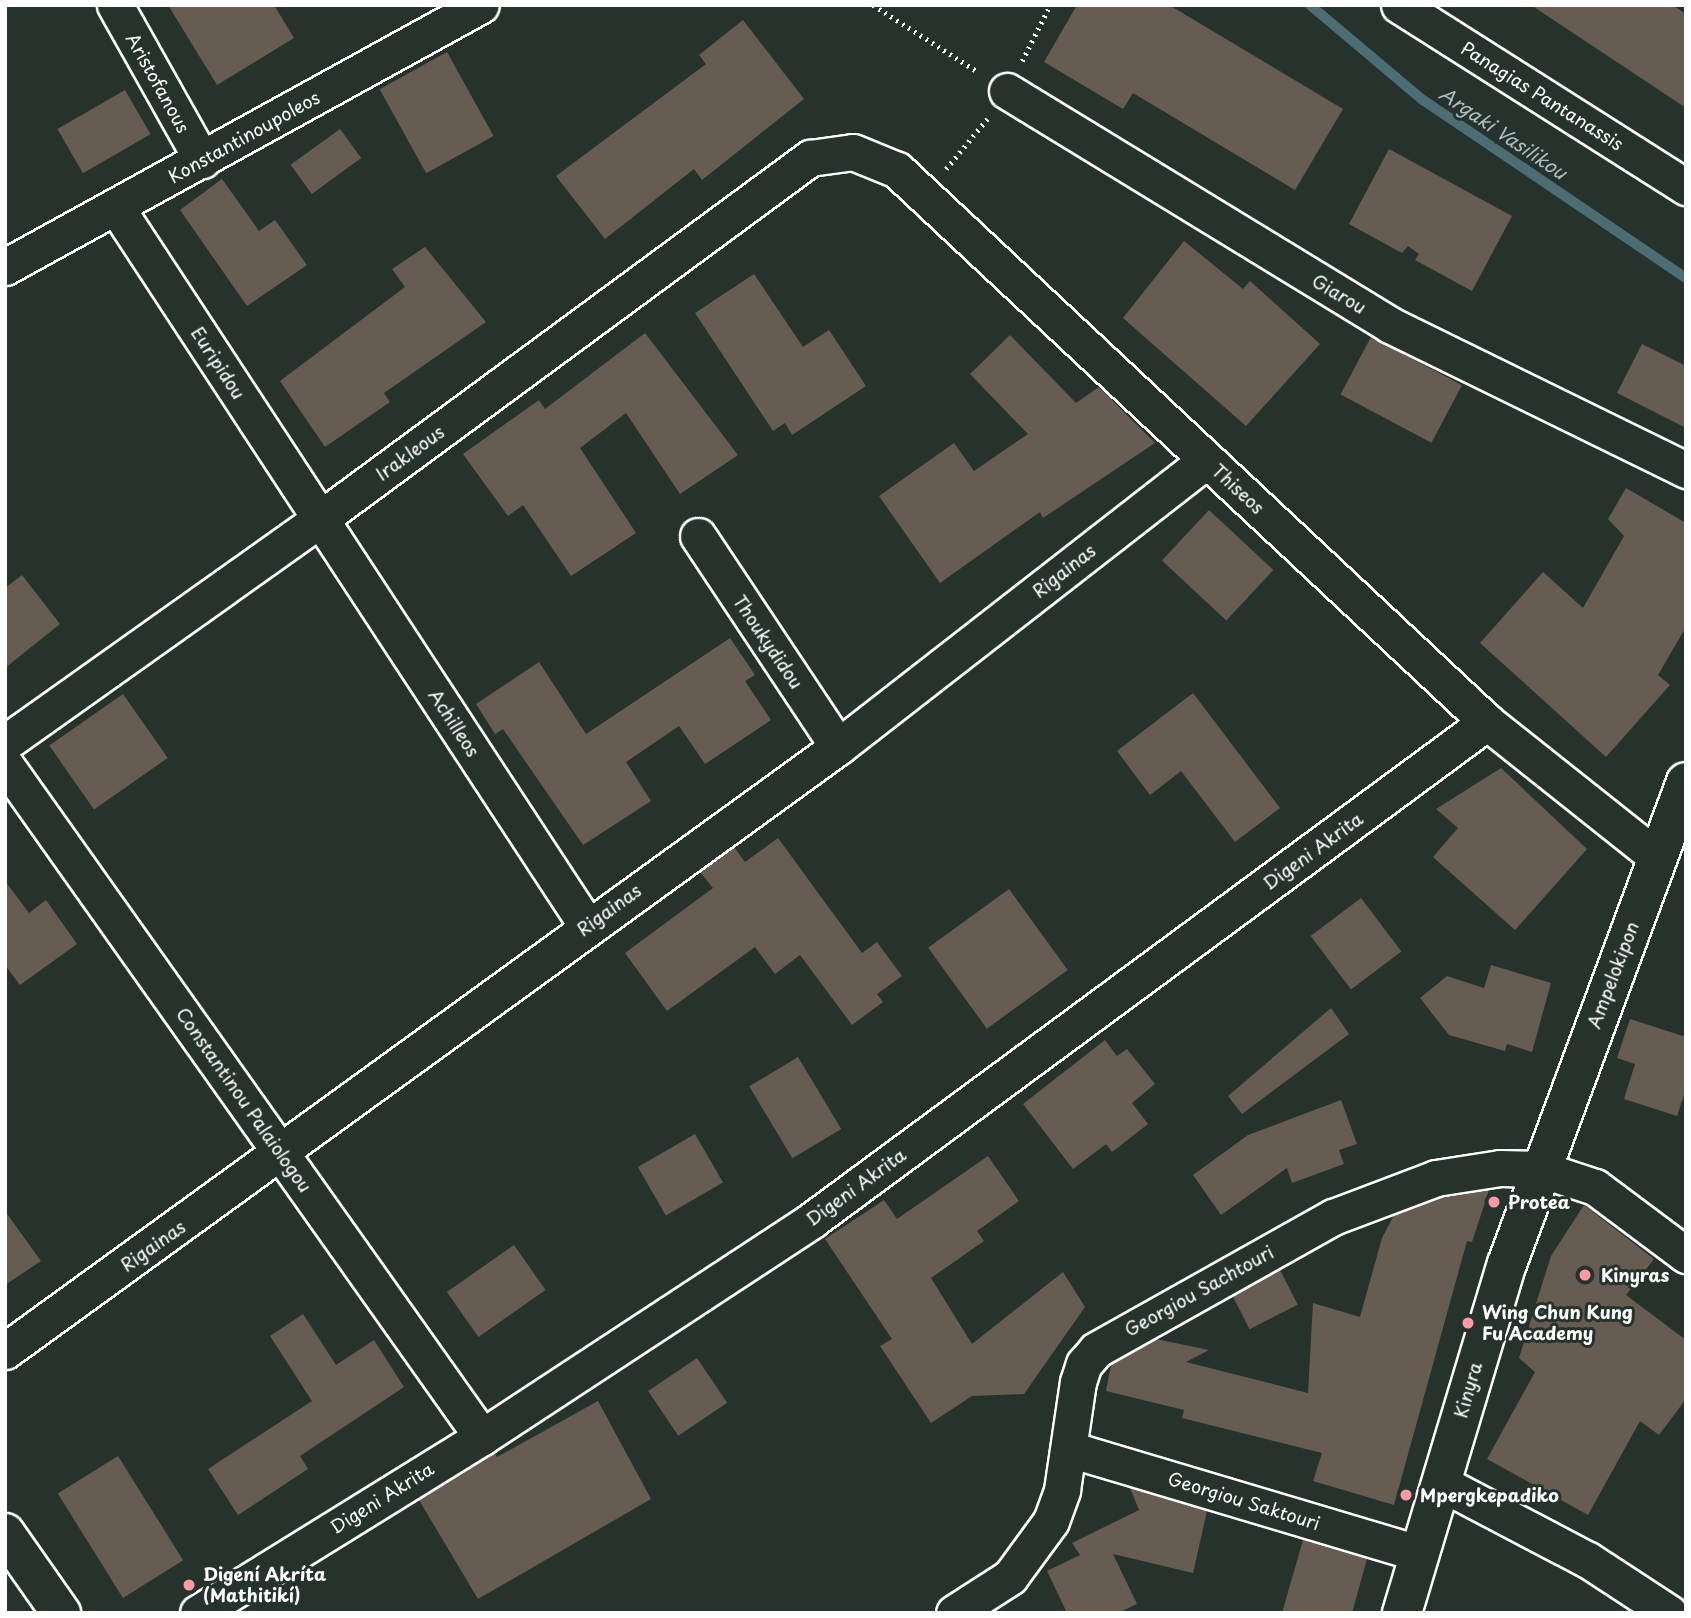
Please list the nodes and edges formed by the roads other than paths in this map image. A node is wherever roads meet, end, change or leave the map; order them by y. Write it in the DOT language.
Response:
graph roads {
  1 [pos="115,5"];
  2 [pos="481,5"];
  3 [pos="1399,5"];
  4 [pos="1007,91"];
  5 [pos="810,158"];
  6 [pos="202,160"];
  7 [pos="1686,187"];
  8 [pos="116,207"];
  9 [pos="5,267"];
  10 [pos="1207,460"];
  11 [pos="1686,470"];
  12 [pos="320,520"];
  13 [pos="698,536"];
  14 [pos="1487,722"];
  15 [pos="5,743"];
  16 [pos="838,747"];
  17 [pos="5,764"];
  18 [pos="1683,798"];
  19 [pos="1657,857"];
  20 [pos="587,926"];
  21 [pos="282,1154"];
  22 [pos="1540,1169"];
  23 [pos="1686,1255"];
  24 [pos="5,1351"];
  25 [pos="482,1437"];
  26 [pos="1069,1449"];
  27 [pos="1443,1484"];
  28 [pos="5,1533"];
  29 [pos="1418,1553"];
  30 [pos="61,1613"];
  31 [pos="198,1613"];
  32 [pos="954,1613"];
  33 [pos="1402,1613"];
  34 [pos="1669,1613"];
  1 -- 6 [label="street, Aristofanous"];
  2 -- 6 [label="street, Konstantinoupoleos"];
  3 -- 7 [label="street, Panagias Pantanassis"];
  4 -- 11 [label="street, Giarou"];
  5 -- 10 [label="street, Thiseos"];
  5 -- 12 [label="street, Irakleous"];
  6 -- 8 [label="street, Konstantinoupoleos"];
  8 -- 9 [label="street, Konstantinoupoleos"];
  8 -- 12 [label="street, Euripidou"];
  10 -- 14 [label="street, Thiseos"];
  10 -- 16 [label="street, Rigainas"];
  12 -- 15 [label="street, Irakleous"];
  12 -- 20 [label="street, Achilleos"];
  13 -- 16 [label="street, Thoukydidou"];
  14 -- 19 [label="street, Thiseos"];
  14 -- 25 [label="street, Digeni Akrita"];
  16 -- 20 [label="street, Rigainas"];
  17 -- 21 [label="street, Constantinou Palaiologou"];
  18 -- 19 [label="street, Ampelokipon"];
  19 -- 22 [label="street, Ampelokipon"];
  20 -- 21 [label="street, Rigainas"];
  21 -- 24 [label="street, Rigainas"];
  21 -- 25 [label="street, Constantinou Palaiologou"];
  22 -- 23 [label="street"];
  22 -- 26 [label="street, Georgiou Sachtouri"];
  22 -- 27 [label="street, Kinyra"];
  25 -- 31 [label="street, Digeni Akrita"];
  26 -- 29 [label="street, Georgiou Saktouri"];
  26 -- 32 [label="street, Georgiou Sachtouri"];
  27 -- 29 [label="street, Kinyra"];
  27 -- 34 [label="street"];
  28 -- 30 [label="street"];
  29 -- 33 [label="street, Kinyra"];
}
